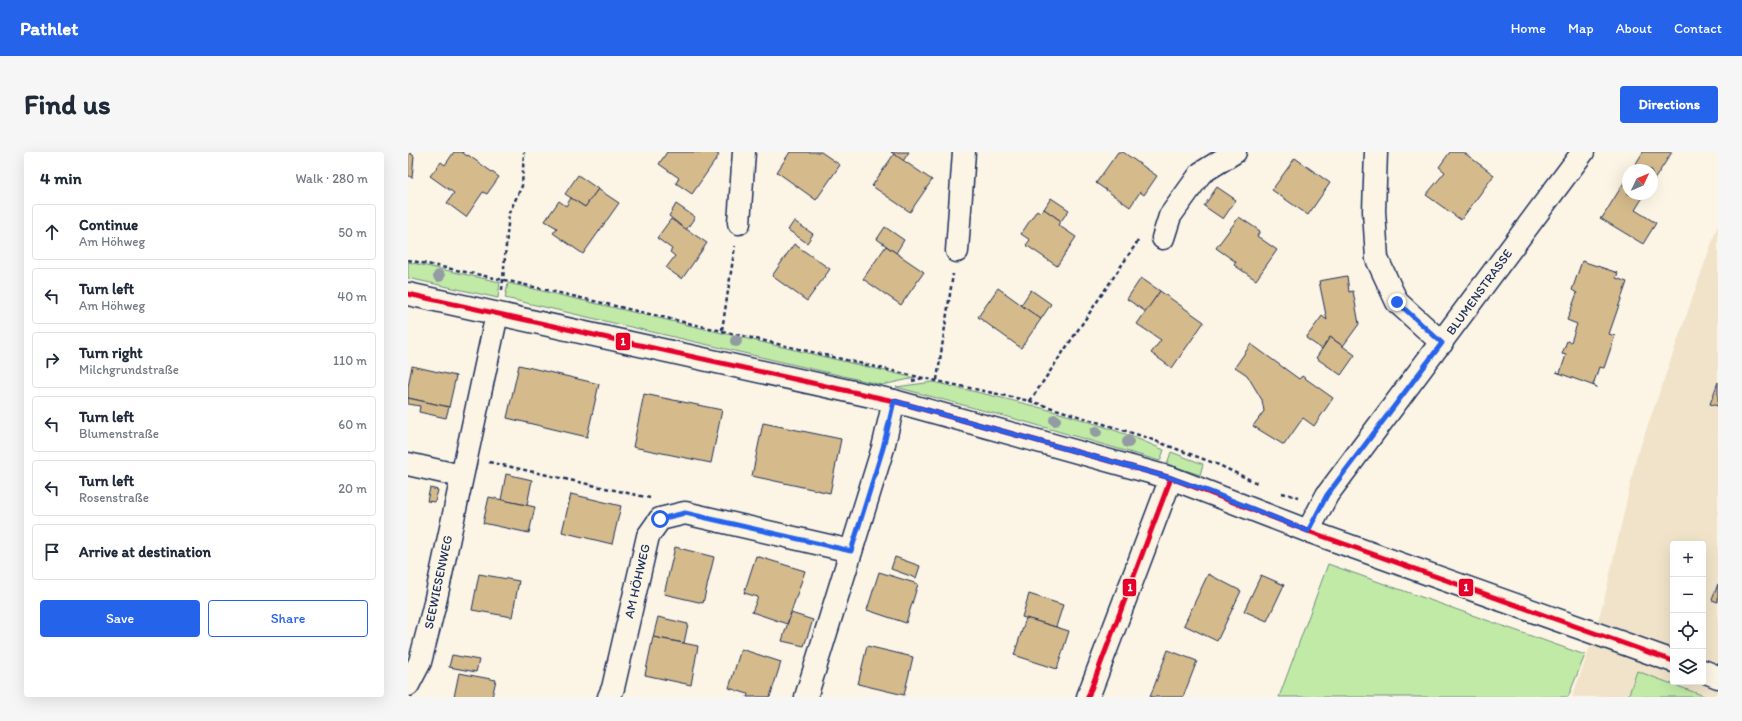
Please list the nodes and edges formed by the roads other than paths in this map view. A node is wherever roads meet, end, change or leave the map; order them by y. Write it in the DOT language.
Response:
graph roads {
  1 [pos="744,152"];
  2 [pos="964,152"];
  3 [pos="1235,152"];
  4 [pos="1376,152"];
  5 [pos="1582,152"];
  6 [pos="739,223"];
  7 [pos="1163,238"];
  8 [pos="957,251"];
  9 [pos="408,294"];
  10 [pos="497,314"];
  11 [pos="1442,343"];
  12 [pos="894,401"];
  13 [pos="408,464"];
  14 [pos="463,466"];
  15 [pos="1171,478"];
  16 [pos="1308,531"];
  17 [pos="851,551"];
  18 [pos="1670,660"];
  19 [pos="1706,672"];
  20 [pos="1718,677"];
  21 [pos="408,685"];
  22 [pos="609,697"];
  23 [pos="806,697"];
  24 [pos="1088,697"];
  1 -- 6 [label="street"];
  2 -- 8 [label="street"];
  3 -- 7 [label="street"];
  4 -- 11 [label="street"];
  5 -- 11 [label="street, BLUMENSTRASSE"];
  9 -- 10 [label="street"];
  10 -- 12 [label="street"];
  10 -- 14 [label="street, SEEWIESENWEG"];
  11 -- 16 [label="street, BLUMENSTRASSE"];
  12 -- 15 [label="street"];
  12 -- 17 [label="street"];
  13 -- 14 [label="street"];
  14 -- 21 [label="street, SEEWIESENWEG"];
  15 -- 16 [label="street"];
  15 -- 24 [label="street"];
  16 -- 18 [label="street"];
  17 -- 22 [label="street, AM HÖHWEG"];
  17 -- 23 [label="street"];
  19 -- 20 [label="street"];
}
